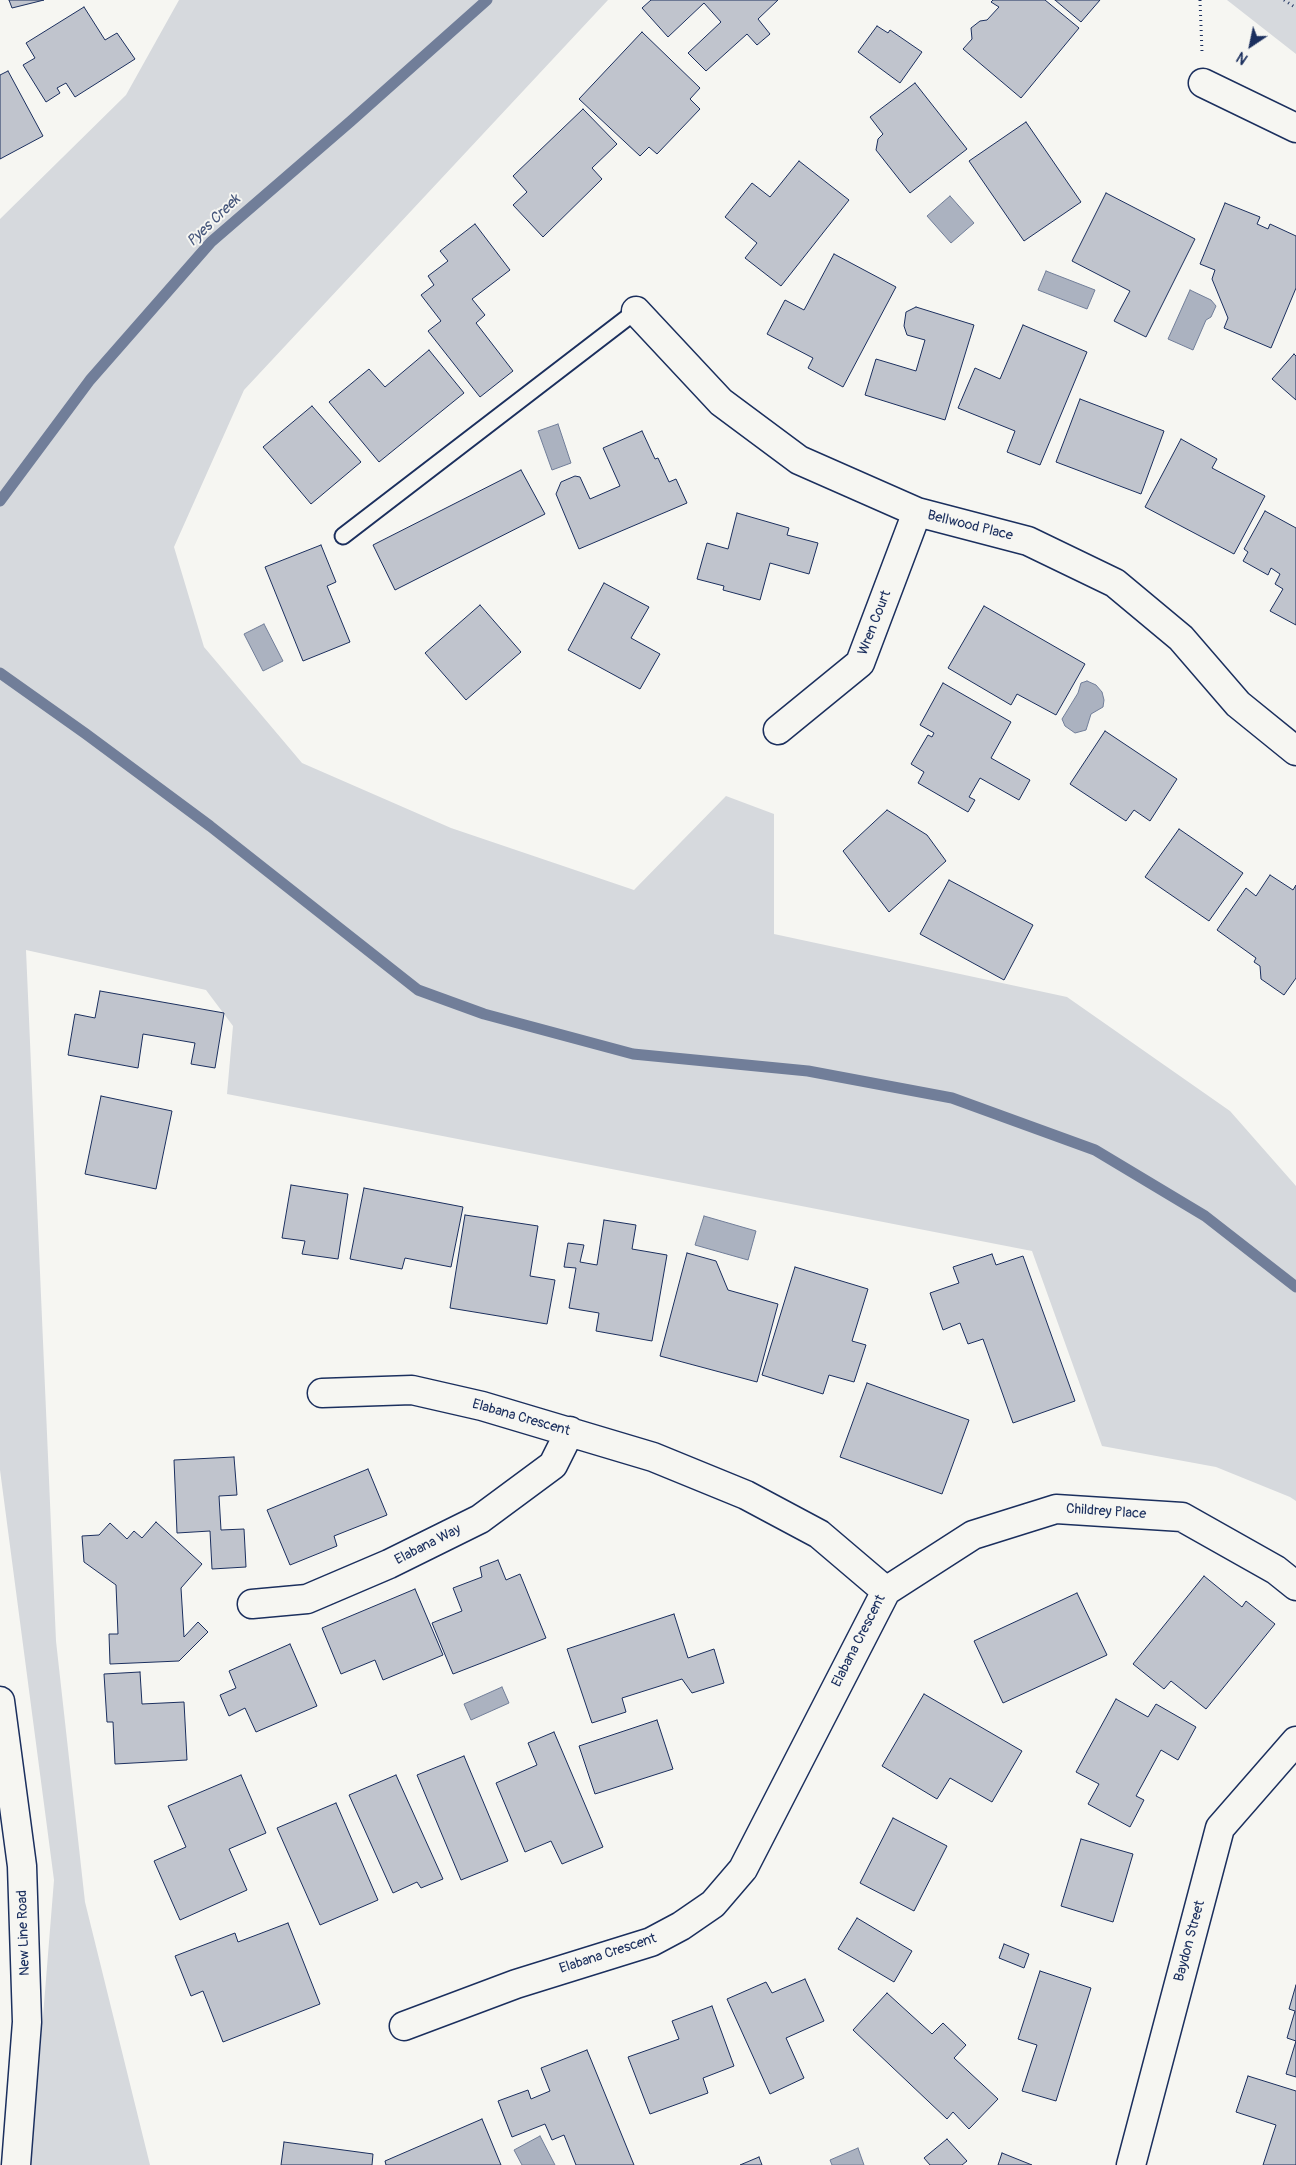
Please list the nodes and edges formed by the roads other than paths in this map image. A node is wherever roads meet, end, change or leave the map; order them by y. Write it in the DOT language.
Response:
graph roads {
  1 [pos="1202,84"];
  2 [pos="1296,128"];
  3 [pos="636,311"];
  4 [pos="917,512"];
  5 [pos="343,536"];
  6 [pos="778,730"];
  7 [pos="1296,751"];
  8 [pos="322,1393"];
  9 [pos="570,1431"];
  10 [pos="1296,1586"];
  11 [pos="886,1591"];
  12 [pos="252,1604"];
  13 [pos="0,1701"];
  14 [pos="1296,1741"];
  15 [pos="404,2026"];
  16 [pos="16,2165"];
  17 [pos="1131,2165"];
  1 -- 2 [label="street"];
  3 -- 4 [label="street, Bellwood Place"];
  3 -- 5 [label="lane"];
  4 -- 6 [label="street, Wren Court"];
  4 -- 7 [label="street, Bellwood Place"];
  8 -- 9 [label="street, Elabana Crescent"];
  9 -- 11 [label="street, Elabana Crescent"];
  9 -- 12 [label="street, Elabana Way"];
  10 -- 11 [label="street, Childrey Place"];
  11 -- 15 [label="street, Elabana Crescent"];
  13 -- 16 [label="street, New Line Road"];
  14 -- 17 [label="street, Baydon Street"];
}
